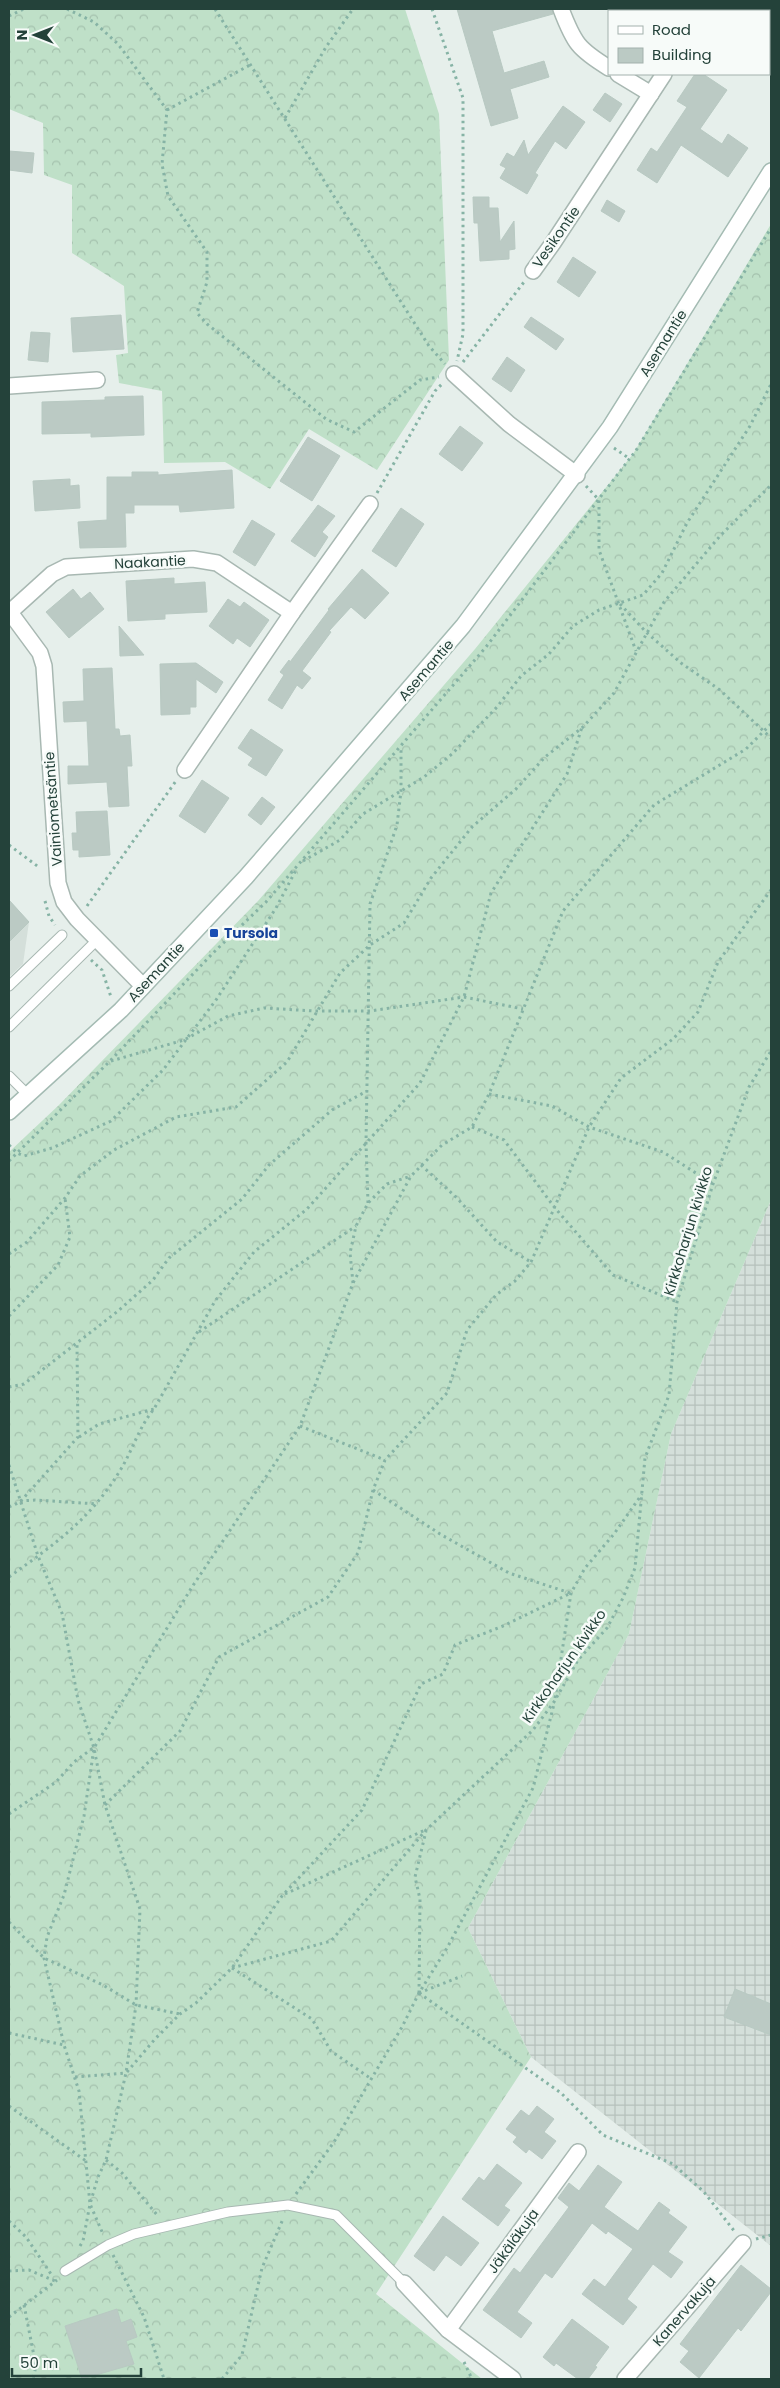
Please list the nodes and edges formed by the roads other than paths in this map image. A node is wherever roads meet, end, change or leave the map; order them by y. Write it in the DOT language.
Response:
graph roads {
  1 [pos="561,9"];
  2 [pos="608,67"];
  3 [pos="620,75"];
  4 [pos="663,75"];
  5 [pos="651,94"];
  6 [pos="771,171"];
  7 [pos="533,271"];
  8 [pos="454,374"];
  9 [pos="97,380"];
  10 [pos="9,386"];
  11 [pos="577,475"];
  12 [pos="370,504"];
  13 [pos="9,612"];
  14 [pos="292,613"];
  15 [pos="185,770"];
  16 [pos="62,935"];
  17 [pos="96,941"];
  18 [pos="9,986"];
  19 [pos="143,986"];
  20 [pos="9,1027"];
  21 [pos="9,1076"];
  22 [pos="28,1095"];
  23 [pos="9,1112"];
  24 [pos="578,2152"];
  25 [pos="743,2242"];
  26 [pos="65,2271"];
  27 [pos="404,2283"];
  28 [pos="448,2330"];
  29 [pos="513,2379"];
  30 [pos="625,2379"];
  1 -- 2 [label="street"];
  3 -- 5 [label="street"];
  4 -- 5 [label="street, Vesikontie"];
  5 -- 7 [label="street, Vesikontie"];
  6 -- 11 [label="street, Asemantie"];
  8 -- 11 [label="street"];
  9 -- 10 [label="street"];
  11 -- 19 [label="street, Asemantie"];
  12 -- 14 [label="street"];
  13 -- 14 [label="street, Naakantie"];
  13 -- 17 [label="street, Vainiometsäntie"];
  14 -- 15 [label="street"];
  16 -- 18 [label="lane"];
  17 -- 19 [label="street, Vainiometsäntie"];
  17 -- 20 [label="lane"];
  19 -- 22 [label="street, Asemantie"];
  21 -- 22 [label="lane"];
  22 -- 23 [label="street, Asemantie"];
  24 -- 28 [label="street, Jäkäläkuja"];
  25 -- 30 [label="street, Kanervakuja"];
  26 -- 27 [label="lane"];
  27 -- 28 [label="street"];
  28 -- 29 [label="street"];
}
